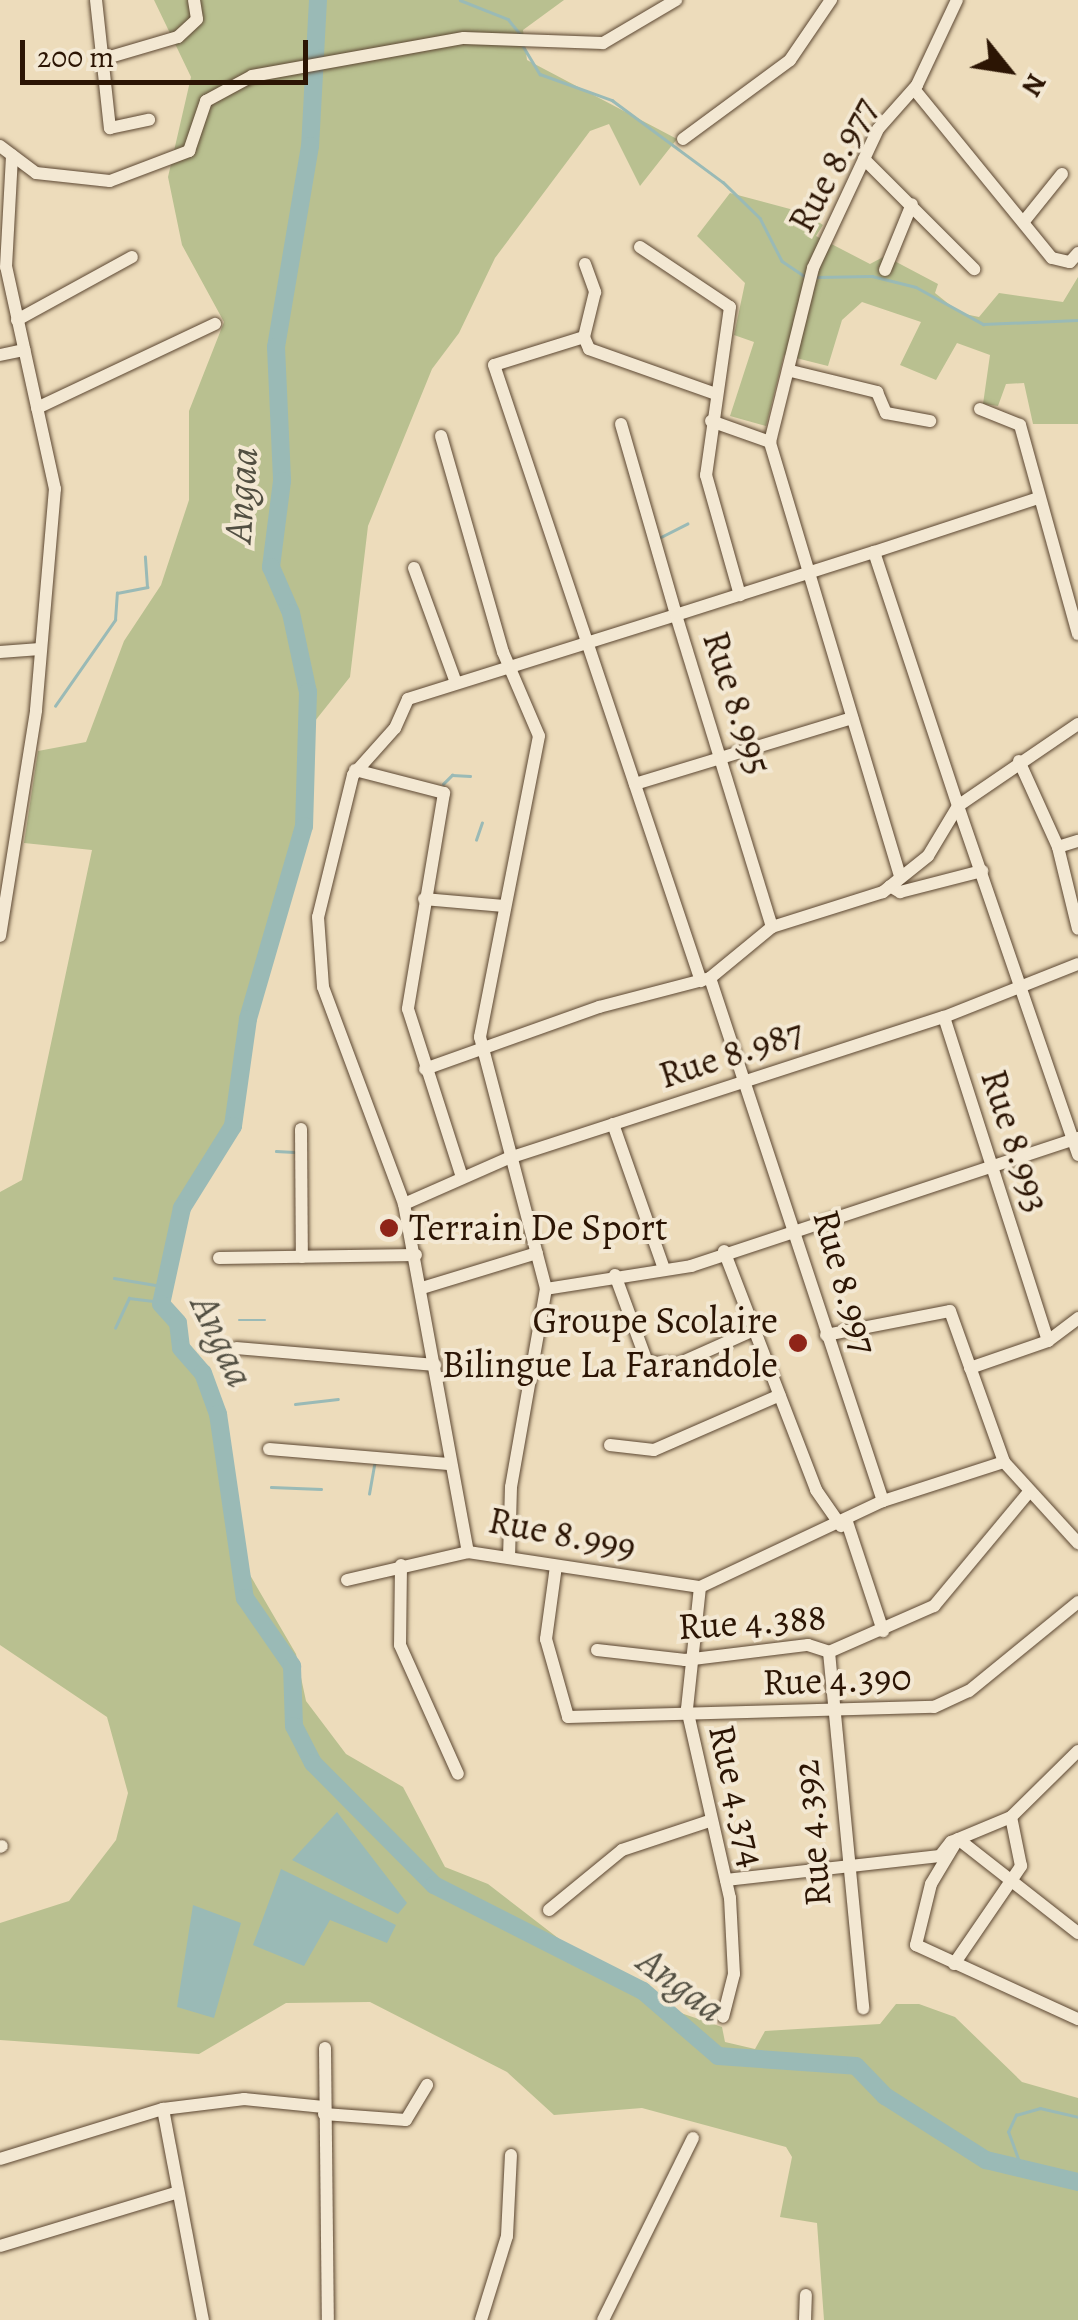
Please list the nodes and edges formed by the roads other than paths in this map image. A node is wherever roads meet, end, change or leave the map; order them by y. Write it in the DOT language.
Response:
graph roads {
  1 [pos="96,0"];
  2 [pos="194,0"];
  3 [pos="676,0"];
  4 [pos="831,0"];
  5 [pos="957,0"];
  6 [pos="103,59"];
  7 [pos="914,89"];
  8 [pos="148,120"];
  9 [pos="683,139"];
  10 [pos="0,146"];
  11 [pos="12,155"];
  12 [pos="864,159"];
  13 [pos="1062,174"];
  14 [pos="912,204"];
  15 [pos="1024,220"];
  16 [pos="640,247"];
  17 [pos="1078,253"];
  18 [pos="132,257"];
  19 [pos="585,264"];
  20 [pos="974,269"];
  21 [pos="885,270"];
  22 [pos="16,320"];
  23 [pos="215,324"];
  24 [pos="584,337"];
  25 [pos="24,350"];
  26 [pos="0,355"];
  27 [pos="791,371"];
  28 [pos="713,393"];
  29 [pos="38,408"];
  30 [pos="980,409"];
  31 [pos="930,421"];
  32 [pos="712,422"];
  33 [pos="620,424"];
  34 [pos="441,436"];
  35 [pos="770,442"];
  36 [pos="1038,498"];
  37 [pos="874,552"];
  38 [pos="414,568"];
  39 [pos="805,576"];
  40 [pos="740,595"];
  41 [pos="676,616"];
  42 [pos="1078,634"];
  43 [pos="590,641"];
  44 [pos="40,649"];
  45 [pos="0,652"];
  46 [pos="513,663"];
  47 [pos="456,680"];
  48 [pos="852,718"];
  49 [pos="1078,724"];
  50 [pos="723,759"];
  51 [pos="1019,761"];
  52 [pos="355,770"];
  53 [pos="635,784"];
  54 [pos="958,806"];
  55 [pos="1078,841"];
  56 [pos="1058,847"];
  57 [pos="15,849"];
  58 [pos="0,850"];
  59 [pos="982,871"];
  60 [pos="900,876"];
  61 [pos="890,886"];
  62 [pos="424,899"];
  63 [pos="504,906"];
  64 [pos="772,927"];
  65 [pos="1078,928"];
  66 [pos="0,936"];
  67 [pos="1078,964"];
  68 [pos="705,980"];
  69 [pos="1022,989"];
  70 [pos="944,1018"];
  71 [pos="481,1048"];
  72 [pos="425,1068"];
  73 [pos="744,1082"];
  74 [pos="613,1124"];
  75 [pos="301,1129"];
  76 [pos="1076,1138"];
  77 [pos="1078,1154"];
  78 [pos="510,1158"];
  79 [pos="992,1166"];
  80 [pos="462,1178"];
  81 [pos="404,1204"];
  82 [pos="796,1228"];
  83 [pos="724,1251"];
  84 [pos="537,1254"];
  85 [pos="416,1256"];
  86 [pos="302,1257"];
  87 [pos="219,1258"];
  88 [pos="663,1266"];
  89 [pos="616,1274"];
  90 [pos="422,1288"];
  91 [pos="546,1290"];
  92 [pos="1078,1318"];
  93 [pos="754,1330"];
  94 [pos="826,1336"];
  95 [pos="1048,1340"];
  96 [pos="236,1348"];
  97 [pos="435,1365"];
  98 [pos="970,1368"];
  99 [pos="780,1395"];
  100 [pos="610,1445"];
  101 [pos="270,1449"];
  102 [pos="1004,1462"];
  103 [pos="448,1464"];
  104 [pos="1029,1492"];
  105 [pos="883,1501"];
  106 [pos="844,1524"];
  107 [pos="1078,1543"];
  108 [pos="468,1552"];
  109 [pos="510,1558"];
  110 [pos="402,1565"];
  111 [pos="556,1566"];
  112 [pos="346,1580"];
  113 [pos="700,1587"];
  114 [pos="1078,1602"];
  115 [pos="883,1631"];
  116 [pos="597,1650"];
  117 [pos="830,1652"];
  118 [pos="692,1655"];
  119 [pos="687,1709"];
  120 [pos="830,1711"];
  121 [pos="1078,1751"];
  122 [pos="458,1774"];
  123 [pos="1011,1818"];
  124 [pos="708,1821"];
  125 [pos="958,1839"];
  126 [pos="848,1870"];
  127 [pos="1013,1879"];
  128 [pos="726,1880"];
  129 [pos="549,1910"];
  130 [pos="1078,1932"];
  131 [pos="954,1964"];
  132 [pos="862,2008"];
  133 [pos="723,2017"];
  134 [pos="1078,2018"];
  135 [pos="325,2048"];
  136 [pos="427,2085"];
  137 [pos="163,2110"];
  138 [pos="324,2110"];
  139 [pos="693,2138"];
  140 [pos="511,2155"];
  141 [pos="0,2159"];
  142 [pos="176,2193"];
  143 [pos="0,2246"];
  144 [pos="806,2295"];
  145 [pos="203,2320"];
  146 [pos="328,2320"];
  147 [pos="481,2320"];
  148 [pos="603,2320"];
  149 [pos="805,2320"];
  1 -- 6 [label="street"];
  2 -- 6 [label="street"];
  3 -- 11 [label="street"];
  4 -- 9 [label="street"];
  5 -- 7 [label="street, Rue 8.977"];
  6 -- 8 [label="street"];
  7 -- 12 [label="street, Rue 8.977"];
  7 -- 15 [label="street"];
  10 -- 11 [label="street"];
  11 -- 22 [label="street"];
  12 -- 14 [label="street"];
  12 -- 27 [label="street, Rue 8.977"];
  13 -- 15 [label="street"];
  14 -- 20 [label="street"];
  14 -- 21 [label="street"];
  15 -- 17 [label="street"];
  16 -- 28 [label="street"];
  18 -- 22 [label="street"];
  19 -- 24 [label="street"];
  22 -- 25 [label="street"];
  23 -- 29 [label="street"];
  24 -- 28 [label="street"];
  24 -- 43 [label="street, Rue 8.997"];
  25 -- 26 [label="street"];
  25 -- 29 [label="street"];
  27 -- 31 [label="street"];
  27 -- 35 [label="street, Rue 8.977"];
  28 -- 32 [label="street"];
  29 -- 44 [label="street"];
  30 -- 36 [label="street"];
  32 -- 35 [label="street"];
  32 -- 40 [label="street"];
  33 -- 41 [label="street"];
  34 -- 46 [label="street"];
  35 -- 39 [label="street"];
  36 -- 37 [label="street, Rue 8.995"];
  36 -- 42 [label="street"];
  37 -- 39 [label="street, Rue 8.995"];
  37 -- 54 [label="street"];
  38 -- 47 [label="street"];
  39 -- 40 [label="street, Rue 8.995"];
  39 -- 48 [label="street"];
  40 -- 41 [label="street, Rue 8.995"];
  41 -- 43 [label="street"];
  41 -- 50 [label="street, Rue 8.995"];
  43 -- 46 [label="street"];
  43 -- 53 [label="street, Rue 8.997"];
  44 -- 45 [label="street"];
  44 -- 57 [label="street"];
  46 -- 47 [label="street"];
  46 -- 63 [label="street"];
  47 -- 52 [label="street"];
  48 -- 50 [label="street"];
  48 -- 60 [label="street"];
  49 -- 51 [label="street"];
  50 -- 53 [label="street"];
  50 -- 64 [label="street, Rue 8.995"];
  51 -- 54 [label="street"];
  51 -- 56 [label="street"];
  52 -- 62 [label="street"];
  52 -- 81 [label="street, Rue 8.999"];
  53 -- 68 [label="street, Rue 8.997"];
  54 -- 59 [label="street"];
  54 -- 60 [label="street"];
  55 -- 56 [label="street"];
  56 -- 65 [label="street"];
  57 -- 58 [label="street"];
  57 -- 66 [label="street"];
  59 -- 61 [label="street"];
  59 -- 69 [label="street"];
  60 -- 61 [label="street"];
  61 -- 64 [label="street"];
  62 -- 63 [label="street"];
  62 -- 72 [label="street"];
  63 -- 71 [label="street"];
  64 -- 68 [label="street"];
  67 -- 69 [label="street, Rue 8.987"];
  68 -- 71 [label="street"];
  68 -- 73 [label="street, Rue 8.997"];
  69 -- 70 [label="street, Rue 8.987"];
  69 -- 76 [label="street"];
  70 -- 73 [label="street, Rue 8.987"];
  70 -- 79 [label="street, Rue 8.993"];
  71 -- 72 [label="street"];
  71 -- 78 [label="street"];
  72 -- 80 [label="street"];
  73 -- 74 [label="street, Rue 8.987"];
  73 -- 82 [label="street, Rue 8.997"];
  74 -- 78 [label="street, Rue 8.987"];
  74 -- 88 [label="street"];
  75 -- 86 [label="street"];
  76 -- 77 [label="street"];
  76 -- 79 [label="street"];
  78 -- 80 [label="street, Rue 8.987"];
  78 -- 84 [label="street"];
  79 -- 82 [label="street"];
  79 -- 95 [label="street, Rue 8.993"];
  80 -- 81 [label="street, Rue 8.987"];
  81 -- 85 [label="street, Rue 8.999"];
  82 -- 83 [label="street"];
  82 -- 94 [label="street, Rue 8.997"];
  83 -- 88 [label="street"];
  83 -- 93 [label="street"];
  84 -- 90 [label="street"];
  84 -- 91 [label="street"];
  85 -- 86 [label="street"];
  85 -- 90 [label="street, Rue 8.999"];
  86 -- 87 [label="street"];
  88 -- 89 [label="street"];
  89 -- 91 [label="street"];
  89 -- 93 [label="street"];
  90 -- 97 [label="street, Rue 8.999"];
  91 -- 109 [label="street"];
  92 -- 95 [label="street"];
  93 -- 99 [label="street"];
  94 -- 98 [label="street"];
  94 -- 105 [label="street, Rue 8.997"];
  95 -- 98 [label="street"];
  96 -- 97 [label="street"];
  97 -- 103 [label="street, Rue 8.999"];
  98 -- 102 [label="street"];
  99 -- 100 [label="street"];
  99 -- 106 [label="street"];
  101 -- 103 [label="street"];
  102 -- 104 [label="street"];
  102 -- 105 [label="street"];
  103 -- 108 [label="street, Rue 8.999"];
  104 -- 107 [label="street"];
  104 -- 115 [label="street, Rue 4.388"];
  105 -- 106 [label="street"];
  106 -- 113 [label="street"];
  106 -- 115 [label="street"];
  108 -- 109 [label="street, Rue 8.999"];
  108 -- 110 [label="street"];
  109 -- 111 [label="street, Rue 8.999"];
  110 -- 112 [label="street"];
  110 -- 122 [label="street"];
  111 -- 113 [label="street, Rue 8.999"];
  111 -- 119 [label="street, Rue 4.390"];
  113 -- 118 [label="street, Rue 4.374"];
  114 -- 120 [label="street, Rue 4.390"];
  115 -- 117 [label="street, Rue 4.388"];
  116 -- 118 [label="street, Rue 4.388"];
  117 -- 118 [label="street, Rue 4.388"];
  117 -- 120 [label="street, Rue 4.392"];
  118 -- 119 [label="street, Rue 4.374"];
  119 -- 120 [label="street, Rue 4.390"];
  119 -- 124 [label="street, Rue 4.374"];
  120 -- 126 [label="street, Rue 4.392"];
  121 -- 123 [label="street"];
  123 -- 125 [label="street"];
  123 -- 127 [label="street"];
  124 -- 128 [label="street, Rue 4.374"];
  124 -- 129 [label="street"];
  125 -- 126 [label="street"];
  125 -- 127 [label="street"];
  125 -- 131 [label="street"];
  126 -- 128 [label="street"];
  126 -- 132 [label="street, Rue 4.392"];
  127 -- 130 [label="street"];
  127 -- 131 [label="street"];
  128 -- 133 [label="street, Rue 4.374"];
  131 -- 134 [label="street"];
  135 -- 138 [label="street"];
  136 -- 138 [label="street"];
  137 -- 138 [label="street"];
  137 -- 141 [label="street"];
  137 -- 142 [label="street"];
  138 -- 146 [label="street"];
  139 -- 148 [label="street"];
  140 -- 147 [label="street"];
  142 -- 143 [label="street"];
  142 -- 145 [label="street"];
  144 -- 149 [label="street"];
}
